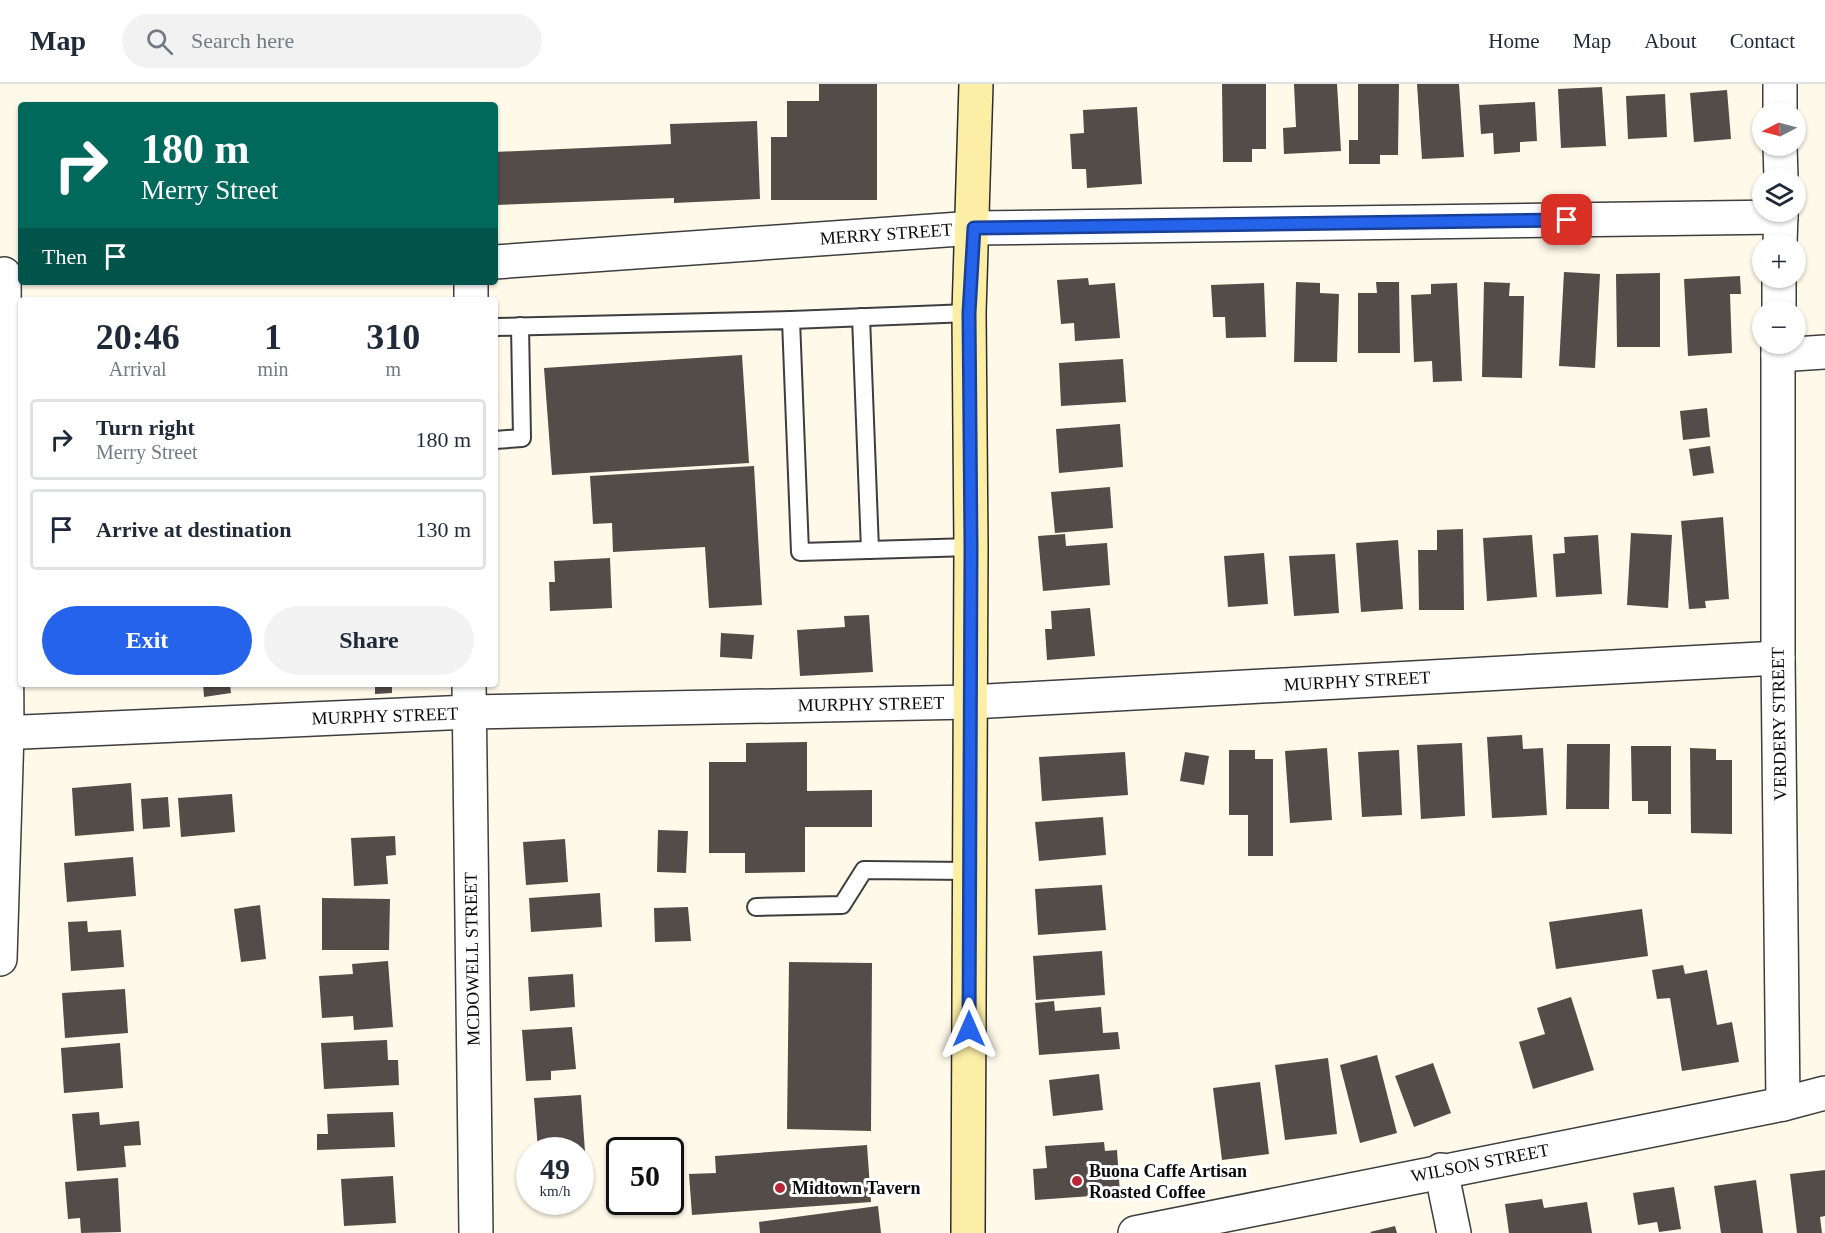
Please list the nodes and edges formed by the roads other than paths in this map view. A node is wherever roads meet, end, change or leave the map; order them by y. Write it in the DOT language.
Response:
graph roads {
  1 [pos="976,84"];
  2 [pos="1780,84"];
  3 [pos="1780,102"];
  4 [pos="1781,224"];
  5 [pos="974,228"];
  6 [pos="498,262"];
  7 [pos="8,274"];
  8 [pos="969,313"];
  9 [pos="861,317"];
  10 [pos="791,320"];
  11 [pos="520,326"];
  12 [pos="498,327"];
  13 [pos="1806,351"];
  14 [pos="1825,352"];
  15 [pos="1778,354"];
  16 [pos="498,440"];
  17 [pos="971,547"];
  18 [pos="870,550"];
  19 [pos="1778,658"];
  20 [pos="469,698"];
  21 [pos="970,702"];
  22 [pos="3,732"];
  23 [pos="969,871"];
  24 [pos="756,907"];
  25 [pos="0,959"];
  26 [pos="1825,1093"];
  27 [pos="1783,1104"];
  28 [pos="1441,1170"];
  29 [pos="476,1233"];
  30 [pos="968,1233"];
  31 [pos="1135,1233"];
  32 [pos="1454,1233"];
  1 -- 5 [label="main road"];
  2 -- 3 [label="street"];
  4 -- 5 [label="street, MERRY STREET"];
  5 -- 6 [label="street, MERRY STREET"];
  5 -- 8 [label="main road"];
  7 -- 22 [label="street"];
  8 -- 9 [label="lane"];
  8 -- 17 [label="main road"];
  9 -- 10 [label="lane"];
  9 -- 18 [label="lane"];
  10 -- 11 [label="lane"];
  10 -- 18 [label="lane"];
  11 -- 12 [label="lane"];
  11 -- 16 [label="lane"];
  13 -- 14 [label="street"];
  15 -- 19 [label="street, VERDERY STREET"];
  17 -- 18 [label="lane"];
  17 -- 21 [label="main road"];
  19 -- 21 [label="street, MURPHY STREET"];
  19 -- 27 [label="street, VERDERY STREET"];
  20 -- 21 [label="street, MURPHY STREET"];
  20 -- 22 [label="street, MURPHY STREET"];
  20 -- 29 [label="street, MCDOWELL STREET"];
  21 -- 23 [label="main road"];
  22 -- 25 [label="street"];
  23 -- 24 [label="lane"];
  23 -- 30 [label="main road"];
  26 -- 27 [label="street, WILSON STREET"];
  27 -- 28 [label="street, WILSON STREET"];
  28 -- 31 [label="street, WILSON STREET"];
  28 -- 32 [label="street"];
}
